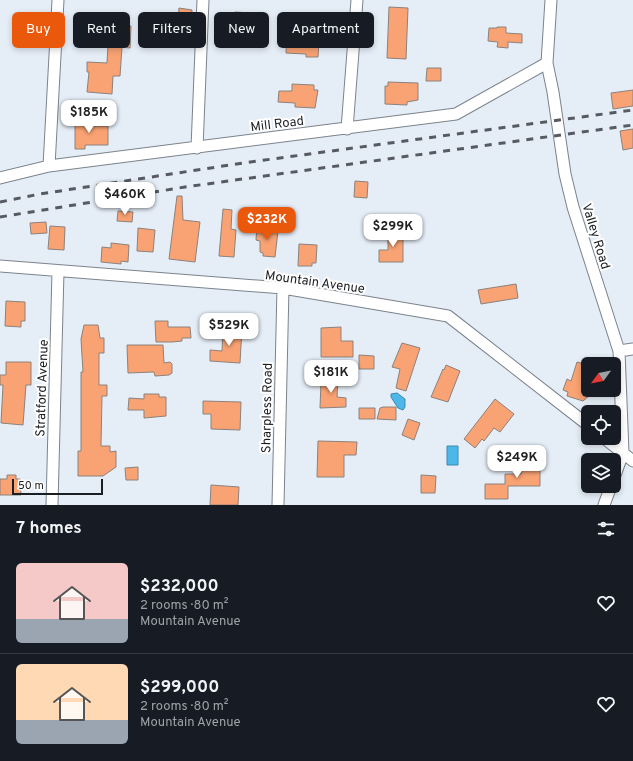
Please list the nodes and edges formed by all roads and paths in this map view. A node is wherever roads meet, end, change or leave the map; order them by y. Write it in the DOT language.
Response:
graph roads {
  1 [pos="58,0"];
  2 [pos="204,0"];
  3 [pos="357,0"];
  4 [pos="551,0"];
  5 [pos="547,63"];
  6 [pos="347,129"];
  7 [pos="197,148"];
  8 [pos="49,166"];
  9 [pos="0,178"];
  10 [pos="0,266"];
  11 [pos="58,271"];
  12 [pos="283,288"];
  13 [pos="633,349"];
  14 [pos="619,351"];
  15 [pos="581,420"];
  16 [pos="613,445"];
  17 [pos="623,453"];
  18 [pos="621,459"];
  19 [pos="633,461"];
  20 [pos="608,493"];
  21 [pos="52,505"];
  22 [pos="278,505"];
  23 [pos="604,505"];
  1 -- 8 [label="street"];
  2 -- 7 [label="street"];
  3 -- 6 [label="street"];
  4 -- 5 [label="street, Valley Road"];
  5 -- 6 [label="street, Mill Road"];
  5 -- 14 [label="street, Valley Road"];
  6 -- 7 [label="street, Mill Road"];
  7 -- 8 [label="street, Mill Road"];
  8 -- 9 [label="street, Mill Road"];
  10 -- 11 [label="street, Mountain Avenue"];
  11 -- 12 [label="street, Mountain Avenue"];
  11 -- 21 [label="street, Stratford Avenue"];
  12 -- 15 [label="street, Mountain Avenue"];
  12 -- 22 [label="street, Sharpless Road"];
  13 -- 14 [label="street"];
  14 -- 17 [label="street, Valley Road"];
  16 -- 17 [label="street"];
  17 -- 18 [label="street, Valley Road"];
  17 -- 19 [label="street"];
  20 -- 23 [label="street"];
}
